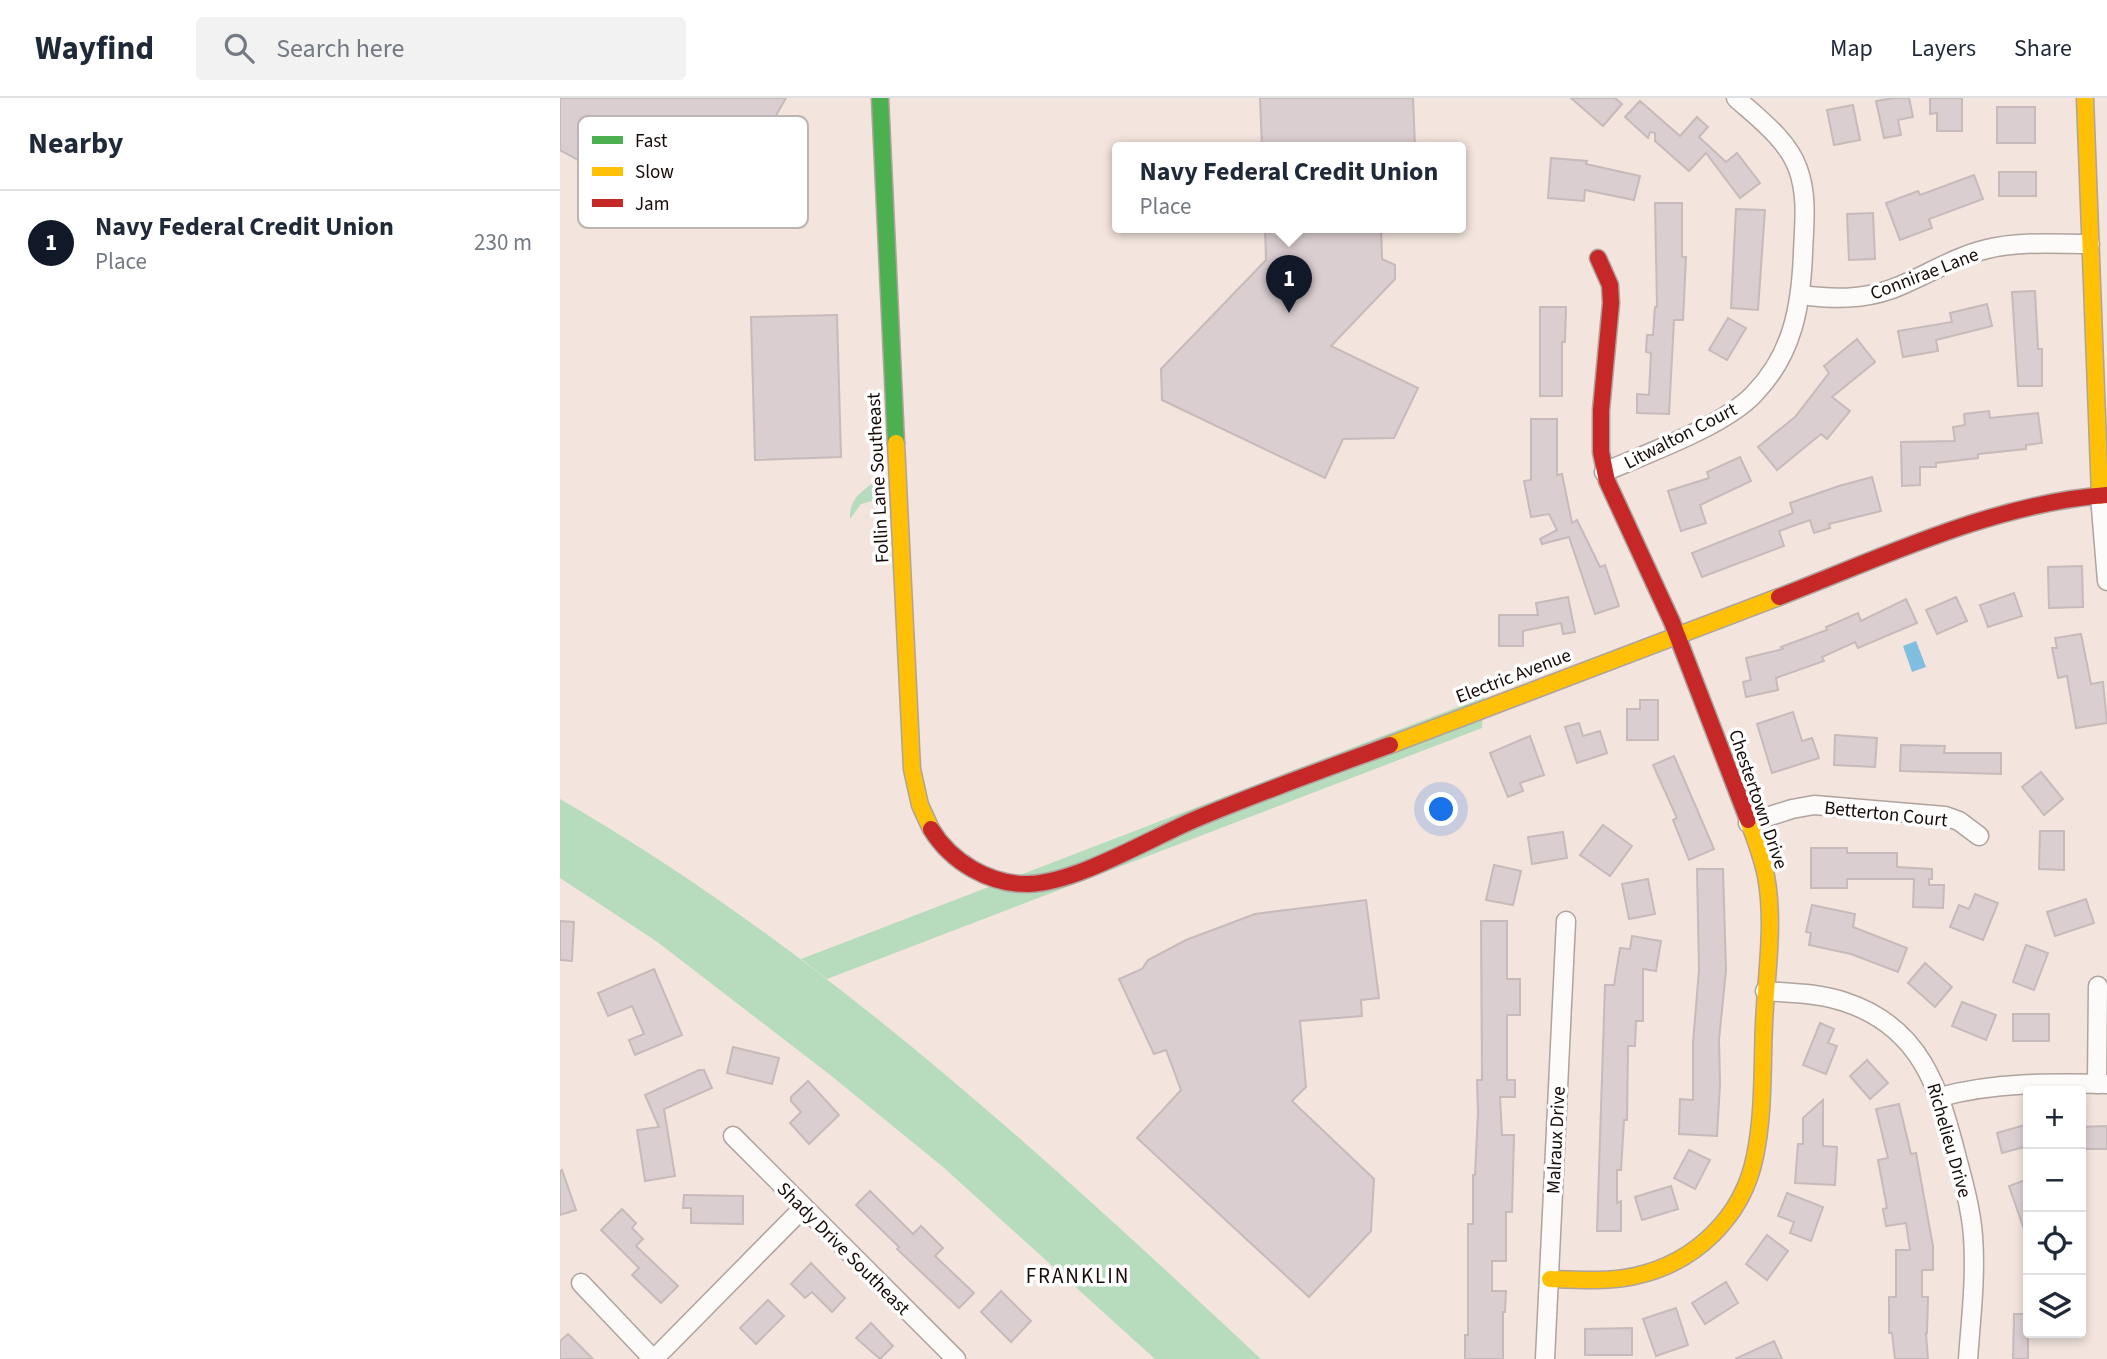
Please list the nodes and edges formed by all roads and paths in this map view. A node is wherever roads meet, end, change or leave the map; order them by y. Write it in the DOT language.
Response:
graph roads {
  1 [pos="880,98"];
  2 [pos="1736,98"];
  3 [pos="2085,98"];
  4 [pos="2090,244"];
  5 [pos="1598,258"];
  6 [pos="1801,295"];
  7 [pos="1604,472"];
  8 [pos="2104,496"];
  9 [pos="2107,581"];
  10 [pos="1678,635"];
  11 [pos="1748,823"];
  12 [pos="1979,836"];
  13 [pos="946,849"];
  14 [pos="1566,920"];
  15 [pos="2098,986"];
  16 [pos="1765,991"];
  17 [pos="2102,1084"];
  18 [pos="1940,1097"];
  19 [pos="733,1136"];
  20 [pos="803,1208"];
  21 [pos="1550,1279"];
  22 [pos="580,1283"];
  23 [pos="653,1359"];
  24 [pos="956,1359"];
  25 [pos="1545,1359"];
  26 [pos="1968,1359"];
  1 -- 13 [label="street, Follin Lane Southeast"];
  2 -- 6 [label="street, Litwalton Court"];
  3 -- 4 [label="street"];
  4 -- 6 [label="street, Connirae Lane"];
  4 -- 8 [label="street"];
  5 -- 7 [label="street, Chestertown Drive"];
  6 -- 7 [label="street, Litwalton Court"];
  7 -- 10 [label="street, Chestertown Drive"];
  8 -- 9 [label="street"];
  8 -- 10 [label="street, Electric Avenue"];
  10 -- 11 [label="street, Chestertown Drive"];
  10 -- 13 [label="street, Electric Avenue"];
  11 -- 12 [label="street, Betterton Court"];
  11 -- 16 [label="street, Chestertown Drive"];
  14 -- 21 [label="street, Malraux Drive"];
  15 -- 17 [label="street"];
  16 -- 18 [label="street, Richelieu Drive"];
  16 -- 21 [label="street, Chestertown Drive"];
  17 -- 18 [label="street"];
  18 -- 26 [label="street, Richelieu Drive"];
  19 -- 20 [label="street, Shady Drive Southeast"];
  20 -- 23 [label="street"];
  20 -- 24 [label="street, Shady Drive Southeast"];
  21 -- 25 [label="street, Malraux Drive"];
  22 -- 23 [label="street"];
}
